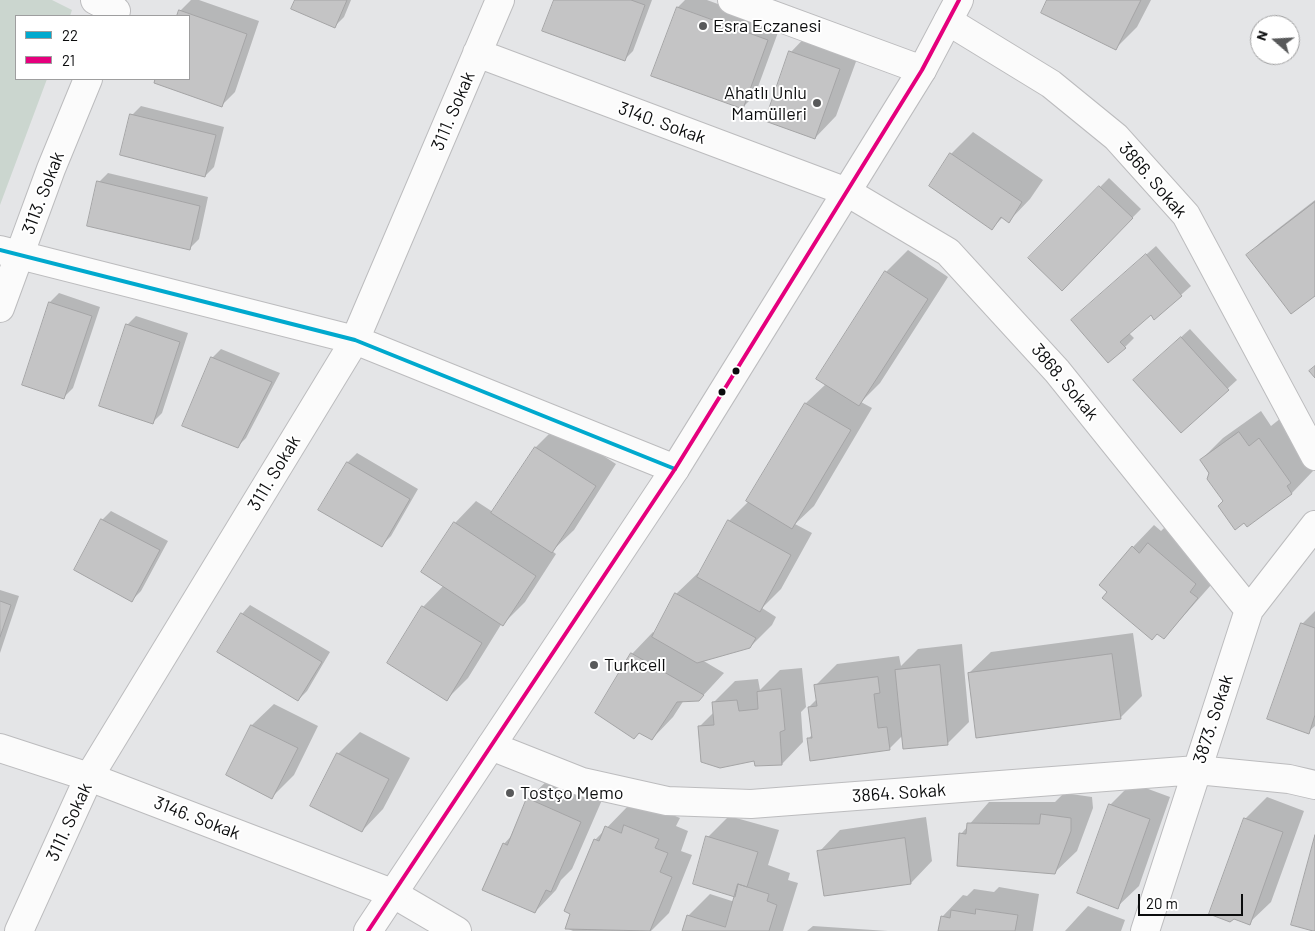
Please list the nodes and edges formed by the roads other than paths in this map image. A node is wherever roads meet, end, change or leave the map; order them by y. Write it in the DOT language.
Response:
graph roads {
  1 [pos="500,0"];
  2 [pos="732,0"];
  3 [pos="953,10"];
  4 [pos="477,53"];
  5 [pos="922,70"];
  6 [pos="88,80"];
  7 [pos="847,192"];
  8 [pos="9,253"];
  9 [pos="0,308"];
  10 [pos="355,340"];
  11 [pos="1315,456"];
  12 [pos="674,469"];
  13 [pos="1315,525"];
  14 [pos="1249,610"];
  15 [pos="491,746"];
  16 [pos="0,748"];
  17 [pos="1197,770"];
  18 [pos="89,777"];
  19 [pos="1315,785"];
  20 [pos="392,893"];
  21 [pos="19,931"];
  22 [pos="368,931"];
  23 [pos="456,931"];
  24 [pos="1145,931"];
  1 -- 4 [label="street, 3111. Sokak"];
  2 -- 5 [label="street"];
  3 -- 5 [label="street"];
  3 -- 11 [label="street, 3866. Sokak"];
  4 -- 7 [label="street, 3140. Sokak"];
  4 -- 10 [label="street, 3111. Sokak"];
  5 -- 7 [label="street"];
  6 -- 8 [label="street, 3113. Sokak"];
  7 -- 12 [label="street"];
  7 -- 14 [label="street, 3868. Sokak"];
  8 -- 9 [label="street, 3113. Sokak"];
  8 -- 10 [label="street"];
  10 -- 12 [label="street"];
  10 -- 18 [label="street, 3111. Sokak"];
  12 -- 15 [label="street"];
  13 -- 14 [label="street, 3873. Sokak"];
  14 -- 17 [label="street, 3873. Sokak"];
  15 -- 17 [label="street, 3864. Sokak"];
  15 -- 20 [label="street"];
  16 -- 18 [label="street, 3146. Sokak"];
  17 -- 19 [label="street, 3864. Sokak"];
  17 -- 24 [label="street, 3873. Sokak"];
  18 -- 20 [label="street, 3146. Sokak"];
  18 -- 21 [label="street, 3111. Sokak"];
  20 -- 22 [label="street"];
  20 -- 23 [label="street, 3146. Sokak"];
}
